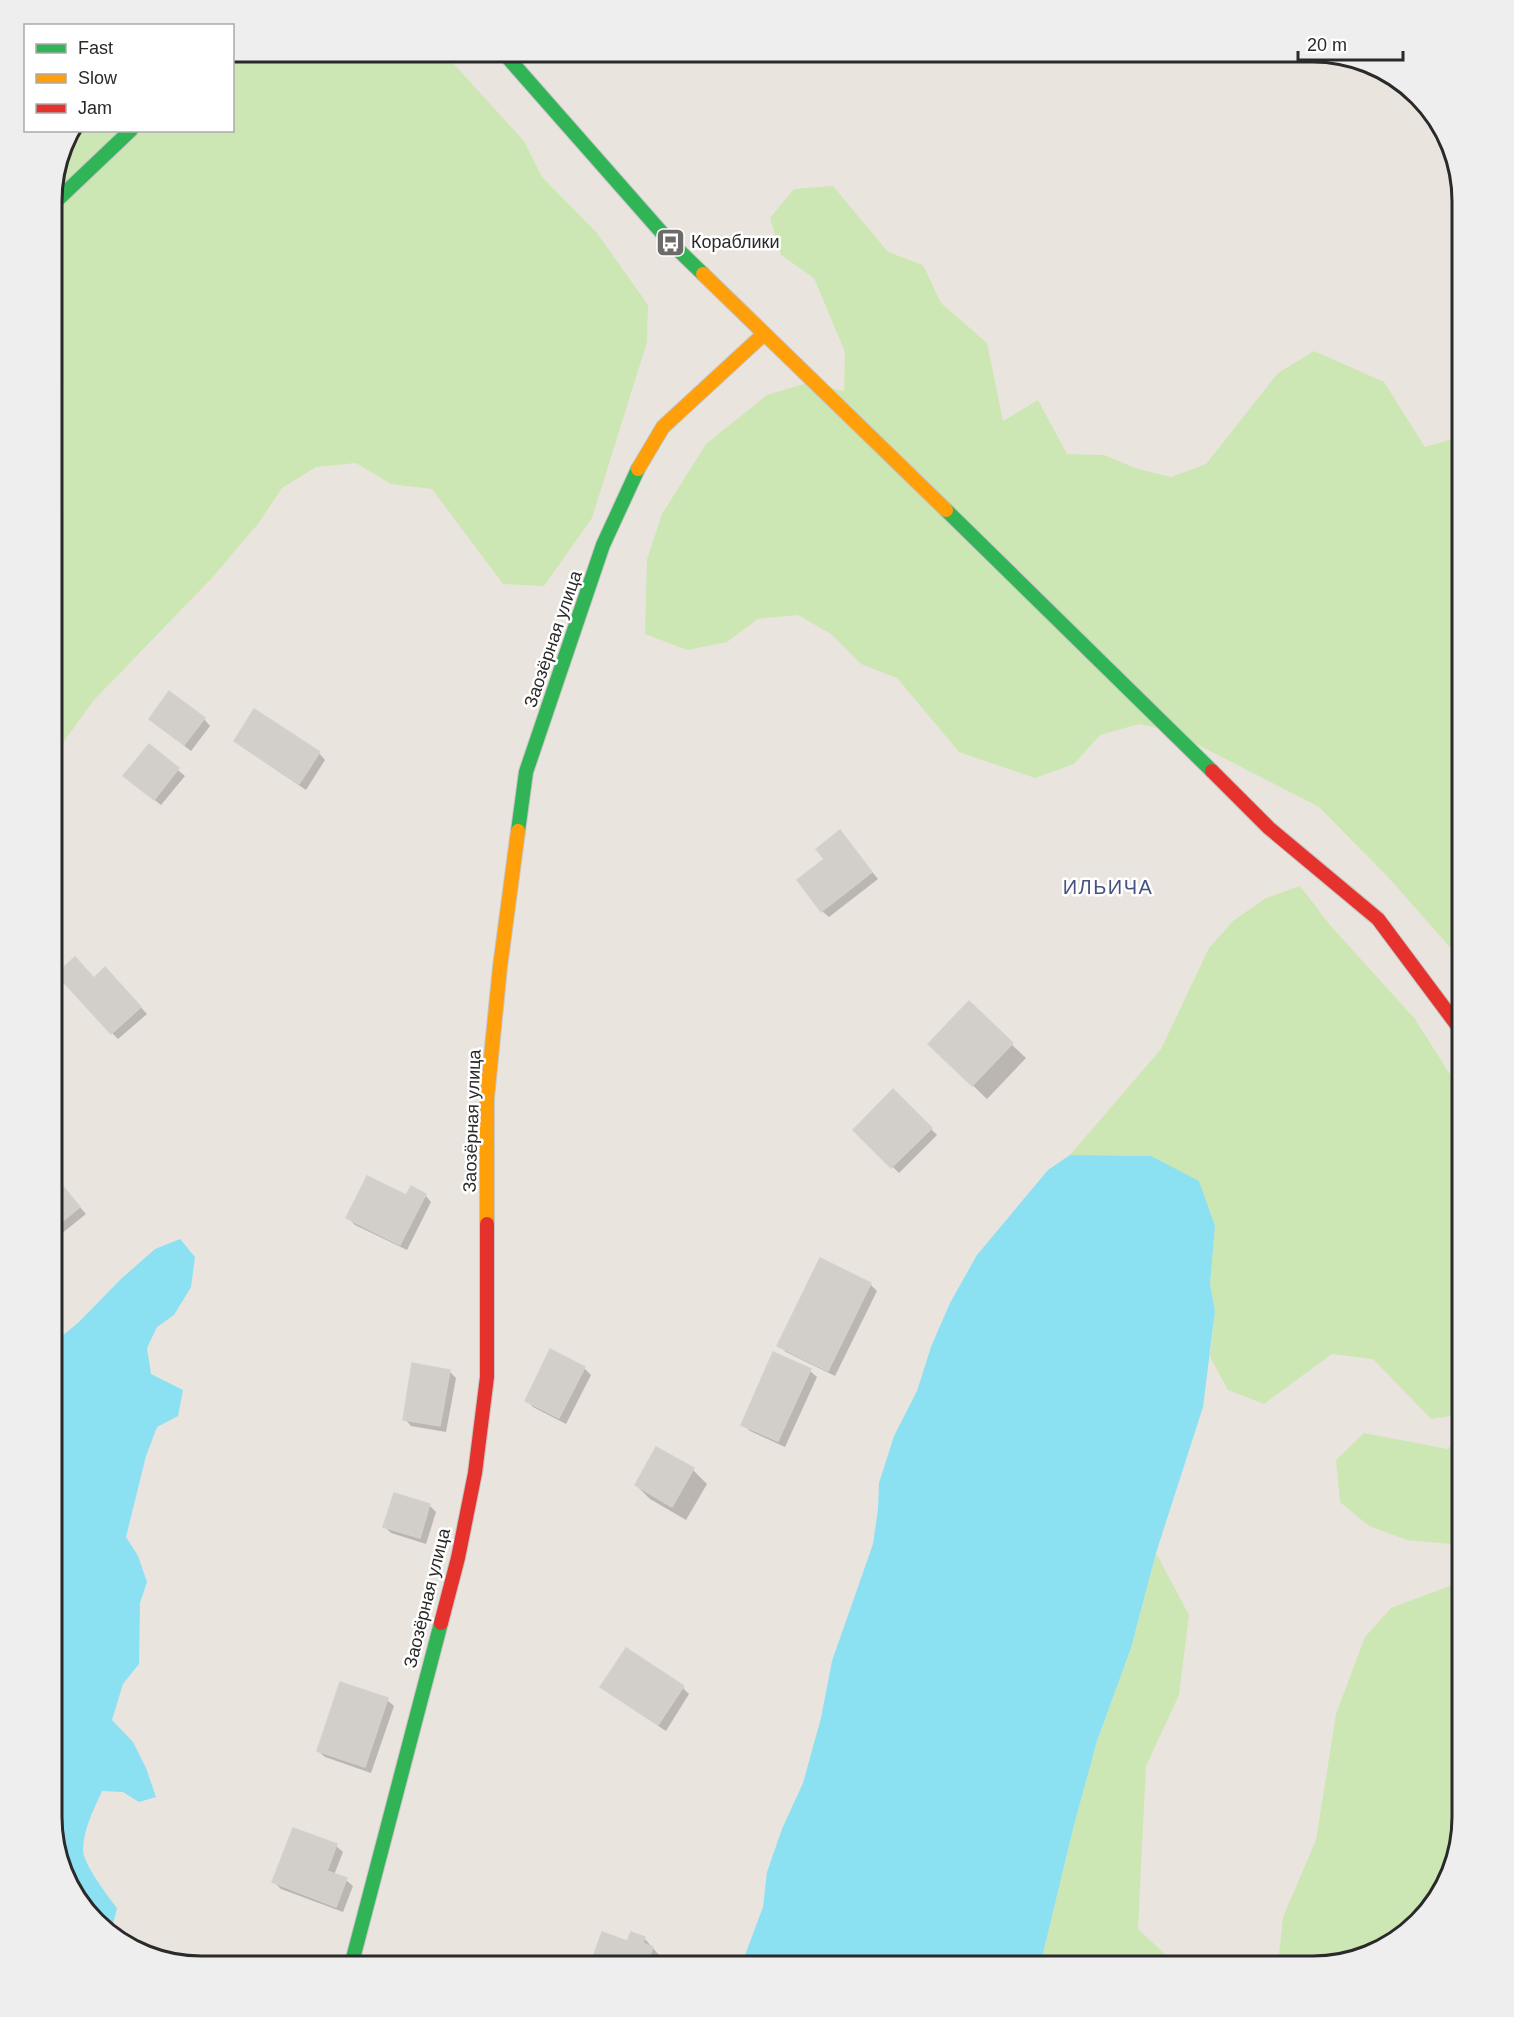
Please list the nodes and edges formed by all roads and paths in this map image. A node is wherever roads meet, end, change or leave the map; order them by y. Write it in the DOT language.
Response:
graph roads {
  1 [pos="512,62"];
  2 [pos="129,132"];
  3 [pos="62,196"];
  4 [pos="764,334"];
  5 [pos="1452,1018"];
  6 [pos="354,1956"];
  1 -- 4 [label="street"];
  2 -- 3 [label="street"];
  4 -- 5 [label="street"];
  4 -- 6 [label="street, Заозёрная улица"];
}
